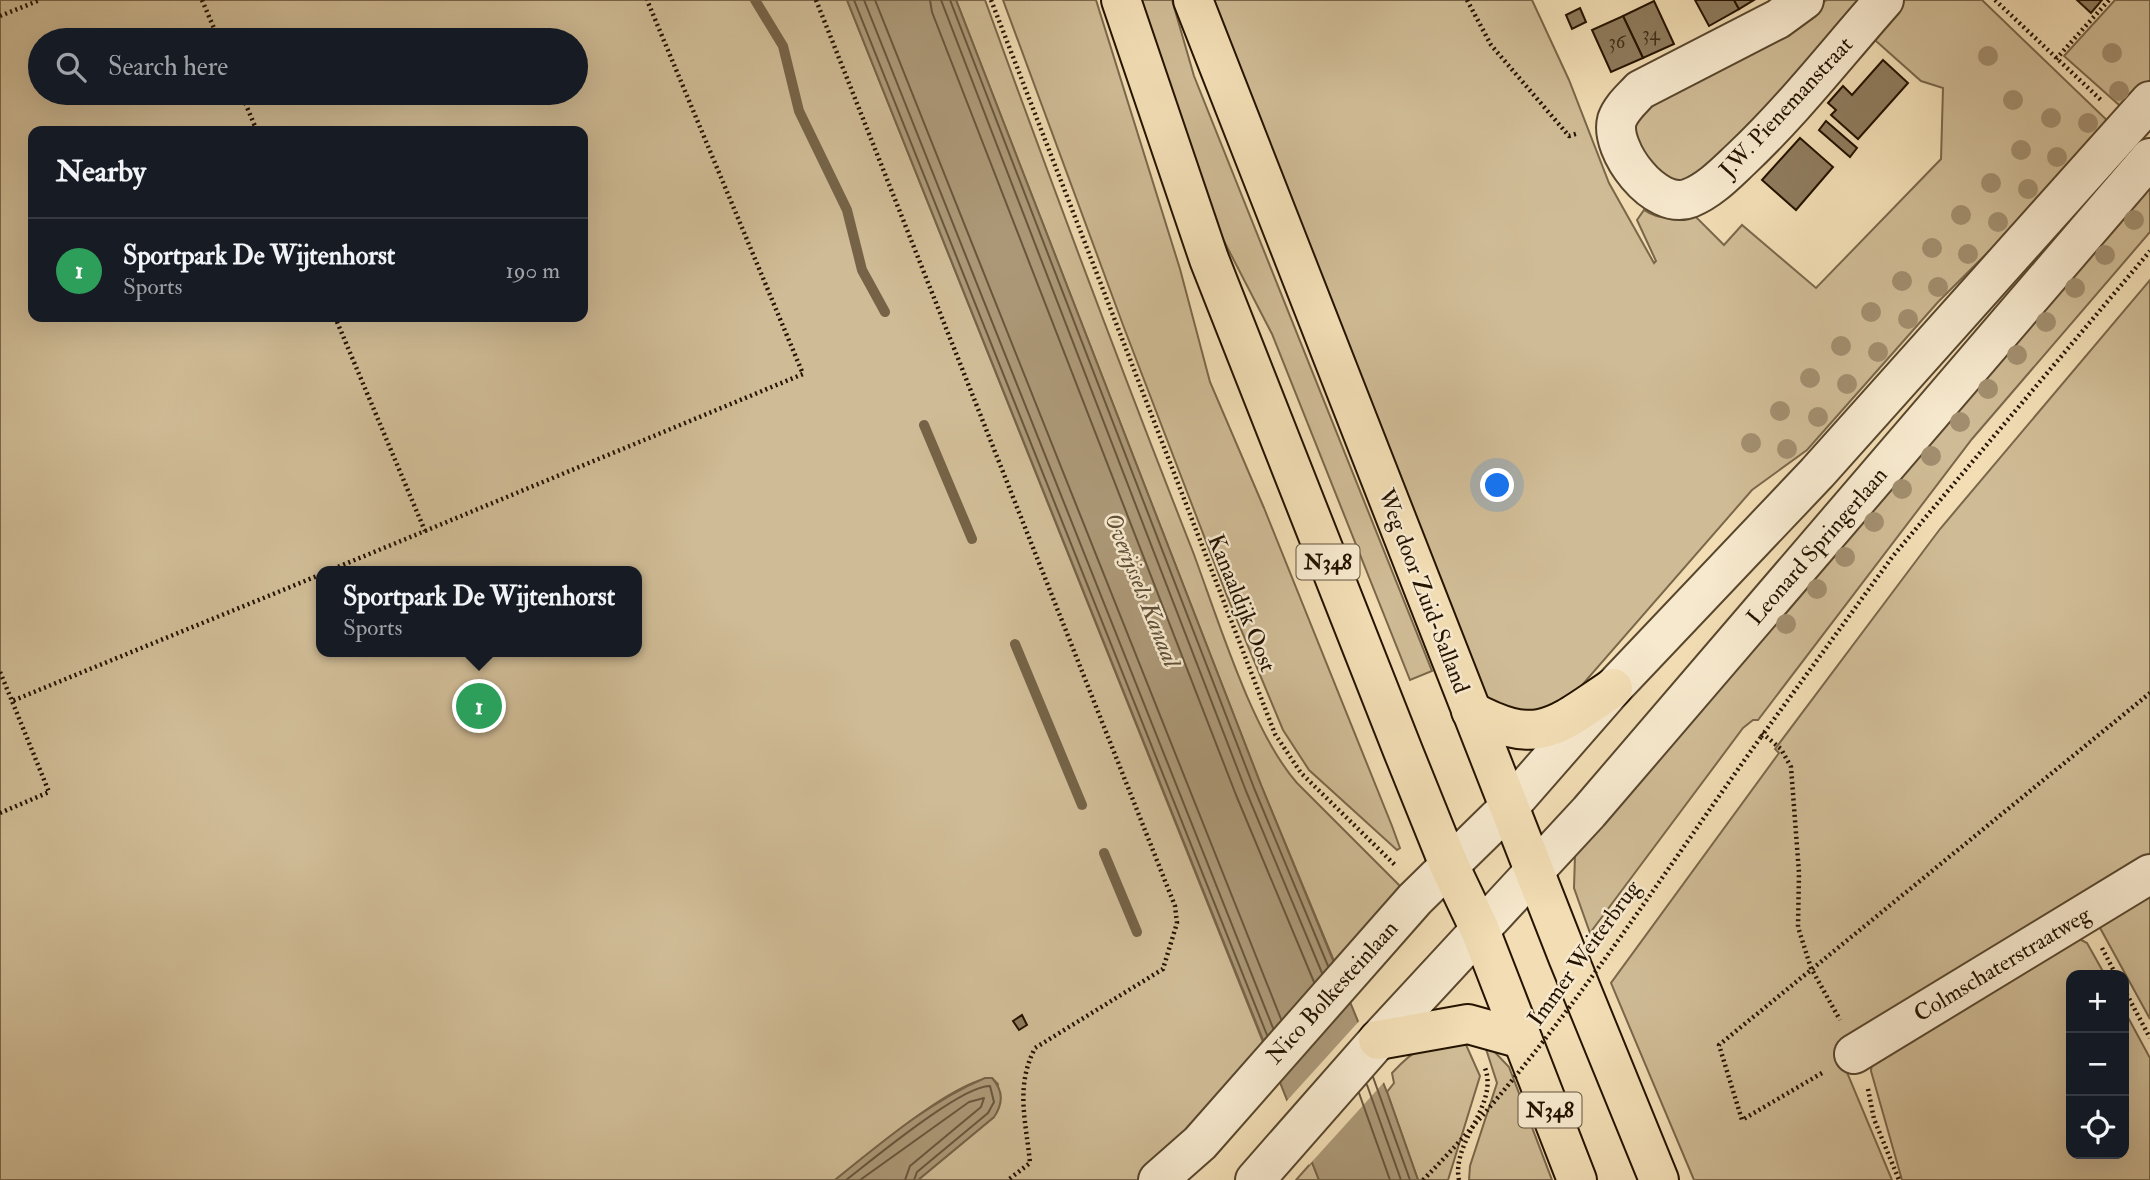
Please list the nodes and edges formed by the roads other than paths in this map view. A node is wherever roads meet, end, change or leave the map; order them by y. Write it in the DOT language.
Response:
graph roads {
  1 [pos="1121,0"];
  2 [pos="1193,0"];
  3 [pos="1804,0"];
  4 [pos="1884,0"];
  5 [pos="2143,123"];
  6 [pos="2150,158"];
  7 [pos="1614,688"];
  8 [pos="1471,710"];
  9 [pos="1509,807"];
  10 [pos="1449,865"];
  11 [pos="1534,872"];
  12 [pos="2150,874"];
  13 [pos="1480,930"];
  14 [pos="1522,1039"];
  15 [pos="1378,1040"];
  16 [pos="1855,1053"];
  17 [pos="1158,1180"];
  18 [pos="1255,1180"];
  19 [pos="1577,1180"];
  20 [pos="1659,1180"];
  1 -- 10 [label="main road, N348"];
  2 -- 8 [label="main road, Weg door Zuid-Salland"];
  3 -- 4 [label="street, J.W. Pienemanstraat"];
  5 -- 7 [label="street, Leonard Springerlaan"];
  6 -- 11 [label="street, Leonard Springerlaan"];
  7 -- 8 [label="main road"];
  7 -- 9 [label="street, Leonard Springerlaan"];
  8 -- 9 [label="main road, Weg door Zuid-Salland"];
  9 -- 10 [label="street, Nico Bolkesteinlaan"];
  9 -- 11 [label="main road, Weg door Zuid-Salland"];
  10 -- 13 [label="main road, N348"];
  10 -- 17 [label="street, Nico Bolkesteinlaan"];
  11 -- 13 [label="street, Leonard Springerlaan"];
  11 -- 20 [label="main road, Weg door Zuid-Salland"];
  12 -- 16 [label="street, Colmschaterstraatweg"];
  13 -- 14 [label="main road, N348"];
  13 -- 15 [label="street"];
  14 -- 15 [label="main road"];
  14 -- 19 [label="main road, N348"];
  15 -- 18 [label="street"];
}
